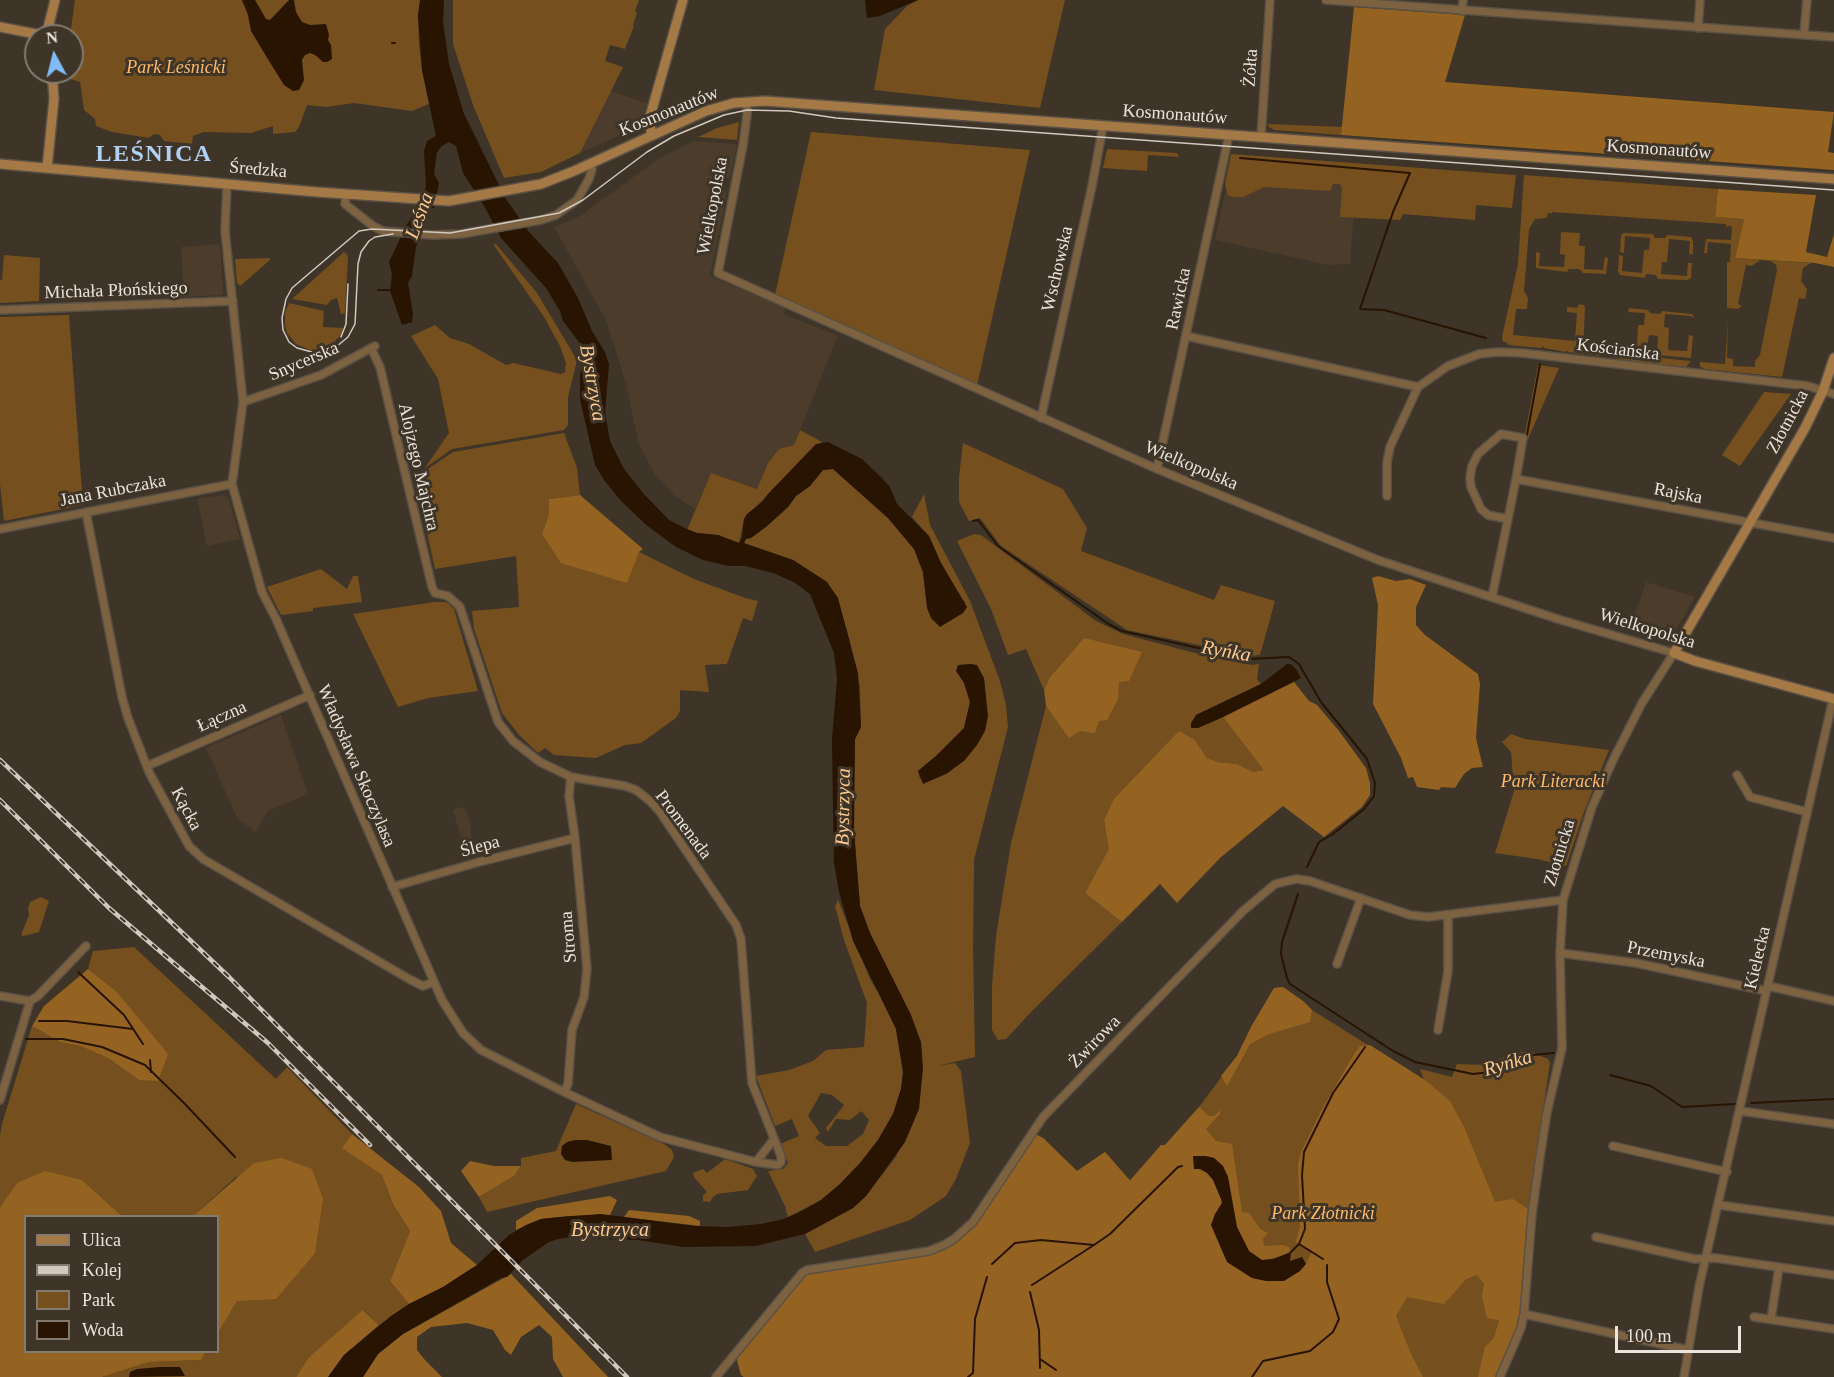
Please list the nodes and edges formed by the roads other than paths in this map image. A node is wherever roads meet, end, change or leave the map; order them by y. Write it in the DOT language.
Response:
graph roads {
  1 [pos="56,0"];
  2 [pos="683,0"];
  3 [pos="1270,0"];
  4 [pos="1326,0"];
  5 [pos="1463,0"];
  6 [pos="1700,0"];
  7 [pos="1807,0"];
  8 [pos="1462,11"];
  9 [pos="49,24"];
  10 [pos="0,27"];
  11 [pos="1698,28"];
  12 [pos="24,32"];
  13 [pos="1804,34"];
  14 [pos="1834,37"];
  15 [pos="53,84"];
  16 [pos="747,102"];
  17 [pos="1103,126"];
  18 [pos="652,135"];
  19 [pos="1229,135"];
  20 [pos="1262,138"];
  21 [pos="0,164"];
  22 [pos="590,164"];
  23 [pos="47,168"];
  24 [pos="1834,179"];
  25 [pos="227,184"];
  26 [pos="345,199"];
  27 [pos="457,200"];
  28 [pos="233,301"];
  29 [pos="0,310"];
  30 [pos="1186,336"];
  31 [pos="373,347"];
  32 [pos="1834,358"];
  33 [pos="1418,387"];
  34 [pos="1823,391"];
  35 [pos="1834,394"];
  36 [pos="243,402"];
  37 [pos="1041,418"];
  38 [pos="1157,469"];
  39 [pos="1516,479"];
  40 [pos="232,484"];
  41 [pos="1387,496"];
  42 [pos="86,512"];
  43 [pos="1508,519"];
  44 [pos="1751,522"];
  45 [pos="0,529"];
  46 [pos="1834,538"];
  47 [pos="435,593"];
  48 [pos="1492,597"];
  49 [pos="1674,652"];
  50 [pos="310,695"];
  51 [pos="1834,699"];
  52 [pos="147,766"];
  53 [pos="1737,775"];
  54 [pos="571,777"];
  55 [pos="1807,812"];
  56 [pos="575,838"];
  57 [pos="392,887"];
  58 [pos="1361,898"];
  59 [pos="1563,900"];
  60 [pos="1448,915"];
  61 [pos="86,946"];
  62 [pos="1560,953"];
  63 [pos="1338,964"];
  64 [pos="434,982"];
  65 [pos="1767,989"];
  66 [pos="0,996"];
  67 [pos="30,1001"];
  68 [pos="1834,1001"];
  69 [pos="1438,1030"];
  70 [pos="564,1092"];
  71 [pos="0,1100"];
  72 [pos="1740,1112"];
  73 [pos="1834,1124"];
  74 [pos="774,1139"];
  75 [pos="1613,1146"];
  76 [pos="756,1162"];
  77 [pos="1726,1172"];
  78 [pos="1719,1205"];
  79 [pos="1834,1221"];
  80 [pos="1596,1238"];
  81 [pos="1706,1259"];
  82 [pos="1779,1267"];
  83 [pos="1834,1275"];
  84 [pos="1524,1314"];
  85 [pos="1754,1317"];
  86 [pos="1771,1319"];
  87 [pos="1834,1329"];
  88 [pos="1688,1350"];
  89 [pos="716,1377"];
  90 [pos="1500,1377"];
  91 [pos="1684,1377"];
  1 -- 9 [label="main road"];
  2 -- 18 [label="main road"];
  3 -- 20 [label="street, Żółta"];
  4 -- 8 [label="street"];
  5 -- 8 [label="street"];
  6 -- 11 [label="street"];
  7 -- 13 [label="street"];
  8 -- 11 [label="street"];
  10 -- 12 [label="main road"];
  11 -- 13 [label="street"];
  13 -- 14 [label="street"];
  15 -- 23 [label="main road"];
  16 -- 17 [label="main road, Kosmonautów"];
  16 -- 18 [label="main road, Kosmonautów"];
  16 -- 37 [label="street, Wielkopolska"];
  17 -- 19 [label="main road, Kosmonautów"];
  17 -- 37 [label="street, Wschowska"];
  18 -- 22 [label="main road, Kosmonautów"];
  19 -- 20 [label="main road, Kosmonautów"];
  19 -- 30 [label="street, Rawicka"];
  20 -- 24 [label="main road, Kosmonautów"];
  21 -- 23 [label="main road, Średzka"];
  22 -- 26 [label="street"];
  22 -- 27 [label="main road, Kosmonautów"];
  23 -- 25 [label="main road, Średzka"];
  25 -- 26 [label="main road, Średzka"];
  25 -- 28 [label="street, Władysława Skoczylasa"];
  26 -- 27 [label="main road, Średzka"];
  28 -- 29 [label="street, Michała Płońskiego"];
  28 -- 36 [label="street, Władysława Skoczylasa"];
  30 -- 33 [label="street"];
  30 -- 38 [label="street, Rawicka"];
  31 -- 36 [label="street, Snycerska"];
  31 -- 47 [label="street, Alojzego Majchra"];
  32 -- 34 [label="main road, Złotnicka"];
  33 -- 34 [label="street, Kościańska"];
  33 -- 41 [label="street, Kościańska"];
  34 -- 35 [label="street, Kościańska"];
  34 -- 44 [label="main road, Złotnicka"];
  36 -- 40 [label="street, Władysława Skoczylasa"];
  37 -- 38 [label="street, Wielkopolska"];
  38 -- 48 [label="street, Wielkopolska"];
  39 -- 43 [label="street"];
  39 -- 43 [label="street"];
  39 -- 44 [label="street, Rajska"];
  40 -- 42 [label="street, Jana Rubczaka"];
  40 -- 50 [label="street, Władysława Skoczylasa"];
  42 -- 45 [label="street, Jana Rubczaka"];
  42 -- 52 [label="street, Kącka"];
  43 -- 48 [label="street"];
  44 -- 46 [label="street, Rajska"];
  44 -- 49 [label="main road, Złotnicka"];
  47 -- 54 [label="street, Promenada"];
  48 -- 49 [label="street, Wielkopolska"];
  49 -- 51 [label="main road, Wielkopolska"];
  49 -- 59 [label="street, Złotnicka"];
  50 -- 52 [label="street, Łączna"];
  50 -- 57 [label="street, Władysława Skoczylasa"];
  51 -- 55 [label="street, Kielecka"];
  52 -- 64 [label="street, Kącka"];
  53 -- 55 [label="street"];
  54 -- 56 [label="street, Stroma"];
  54 -- 74 [label="street, Promenada"];
  55 -- 65 [label="street, Kielecka"];
  56 -- 57 [label="street, Ślepa"];
  56 -- 70 [label="street, Stroma"];
  57 -- 64 [label="street, Władysława Skoczylasa"];
  58 -- 60 [label="street, Żwirowa"];
  58 -- 63 [label="street"];
  58 -- 89 [label="street, Żwirowa"];
  59 -- 60 [label="street, Żwirowa"];
  59 -- 62 [label="street, Złotnicka"];
  60 -- 69 [label="street"];
  61 -- 67 [label="street"];
  62 -- 65 [label="street, Przemyska"];
  62 -- 84 [label="street, Złotnicka"];
  64 -- 70 [label="street, Władysława Skoczylasa"];
  65 -- 68 [label="street, Przemyska"];
  65 -- 72 [label="street, Kielecka"];
  66 -- 67 [label="street"];
  67 -- 71 [label="street"];
  70 -- 76 [label="street, Władysława Skoczylasa"];
  72 -- 73 [label="street"];
  72 -- 77 [label="street, Kielecka"];
  74 -- 76 [label="street"];
  74 -- 76 [label="street, Promenada"];
  75 -- 77 [label="street"];
  77 -- 78 [label="street, Kielecka"];
  78 -- 79 [label="street"];
  78 -- 81 [label="street, Kielecka"];
  80 -- 81 [label="street"];
  81 -- 82 [label="street"];
  81 -- 88 [label="street, Kielecka"];
  82 -- 83 [label="street"];
  82 -- 86 [label="street"];
  84 -- 88 [label="street"];
  84 -- 90 [label="street, Złotnicka"];
  85 -- 86 [label="street"];
  86 -- 87 [label="street"];
  88 -- 91 [label="street, Kielecka"];
}
